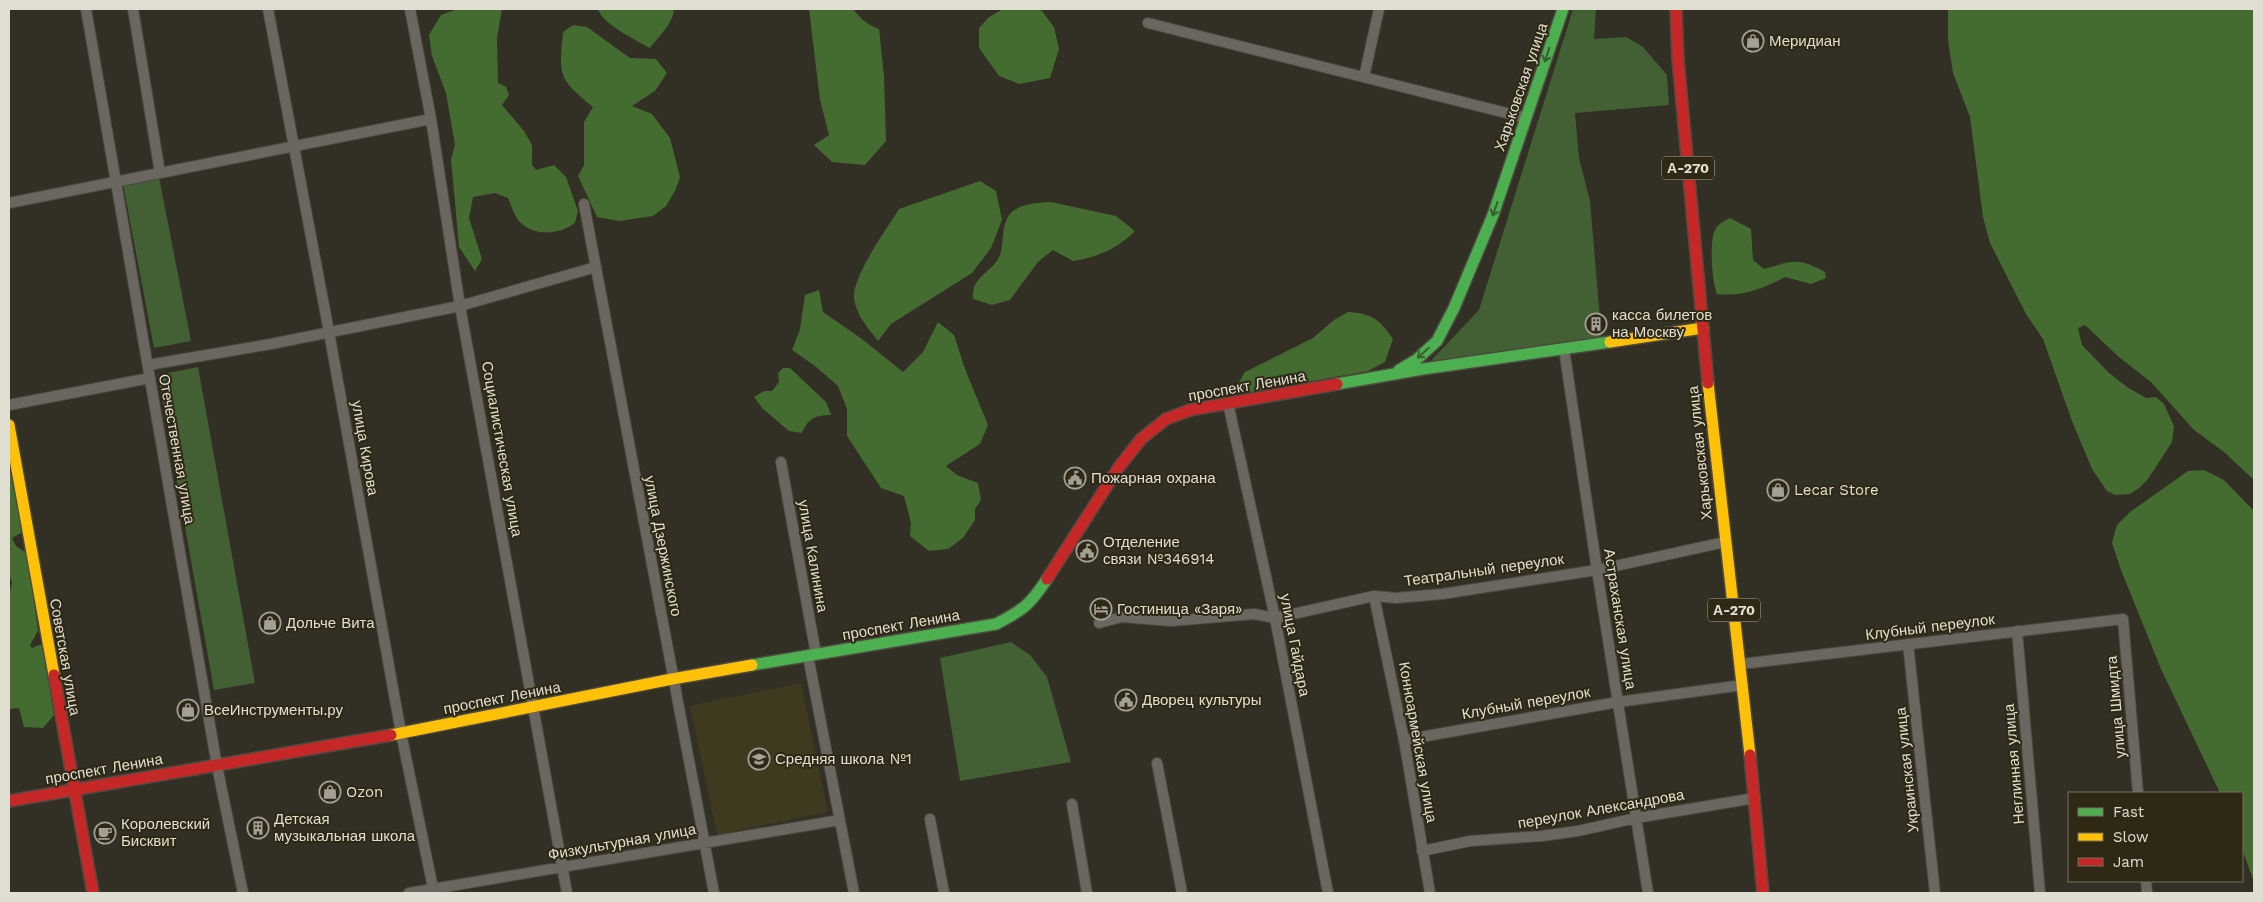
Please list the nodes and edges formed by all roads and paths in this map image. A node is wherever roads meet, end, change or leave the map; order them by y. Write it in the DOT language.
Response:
graph roads {
  1 [pos="86,9"];
  2 [pos="133,9"];
  3 [pos="268,9"];
  4 [pos="410,9"];
  5 [pos="1379,9"];
  6 [pos="1563,9"];
  7 [pos="1676,9"];
  8 [pos="1148,23"];
  9 [pos="1364,77"];
  10 [pos="1526,118"];
  11 [pos="431,119"];
  12 [pos="293,146"];
  13 [pos="160,173"];
  14 [pos="116,181"];
  15 [pos="9,203"];
  16 [pos="584,204"];
  17 [pos="596,267"];
  18 [pos="460,306"];
  19 [pos="1703,328"];
  20 [pos="330,332"];
  21 [pos="1564,349"];
  22 [pos="148,365"];
  23 [pos="1389,375"];
  24 [pos="150,378"];
  25 [pos="1228,403"];
  26 [pos="9,405"];
  27 [pos="9,425"];
  28 [pos="782,462"];
  29 [pos="1725,542"];
  30 [pos="1596,570"];
  31 [pos="1374,596"];
  32 [pos="1275,618"];
  33 [pos="2123,618"];
  34 [pos="1099,623"];
  35 [pos="2017,631"];
  36 [pos="1908,644"];
  37 [pos="812,655"];
  38 [pos="1741,664"];
  39 [pos="672,679"];
  40 [pos="1743,685"];
  41 [pos="1618,702"];
  42 [pos="533,707"];
  43 [pos="401,733"];
  44 [pos="1404,740"];
  45 [pos="1157,764"];
  46 [pos="217,766"];
  47 [pos="73,789"];
  48 [pos="2138,792"];
  49 [pos="1755,798"];
  50 [pos="9,801"];
  51 [pos="1072,804"];
  52 [pos="1636,818"];
  53 [pos="930,819"];
  54 [pos="840,820"];
  55 [pos="704,843"];
  56 [pos="1422,851"];
  57 [pos="562,867"];
  58 [pos="433,891"];
  59 [pos="93,893"];
  60 [pos="243,893"];
  61 [pos="409,893"];
  62 [pos="567,893"];
  63 [pos="714,893"];
  64 [pos="854,893"];
  65 [pos="944,893"];
  66 [pos="1087,893"];
  67 [pos="1182,893"];
  68 [pos="1328,893"];
  69 [pos="1430,893"];
  70 [pos="1648,893"];
  71 [pos="1763,893"];
  72 [pos="1935,893"];
  73 [pos="2040,893"];
  1 -- 14 [label="street, Отечественная улица"];
  2 -- 13 [label="street"];
  3 -- 12 [label="street, улица Кирова"];
  4 -- 11 [label="street, Социалистическая улица"];
  5 -- 9 [label="street"];
  6 -- 10 [label="main road, Харьковская улица, one-way"];
  7 -- 19 [label="main road, Харьковская улица / А-270"];
  8 -- 9 [label="street"];
  9 -- 10 [label="street"];
  10 -- 23 [label="main road, Харьковская улица, one-way"];
  11 -- 12 [label="street"];
  11 -- 18 [label="street, Социалистическая улица"];
  12 -- 13 [label="street"];
  12 -- 20 [label="street, улица Кирова"];
  13 -- 14 [label="street"];
  14 -- 15 [label="street"];
  14 -- 22 [label="street, Отечественная улица"];
  16 -- 17 [label="street, улица Дзержинского"];
  17 -- 18 [label="street"];
  17 -- 39 [label="street, улица Дзержинского"];
  18 -- 20 [label="street"];
  18 -- 42 [label="street, Социалистическая улица"];
  19 -- 21 [label="main road, проспект Ленина"];
  19 -- 29 [label="main road, Харьковская улица / А-270"];
  20 -- 22 [label="street"];
  20 -- 43 [label="street, улица Кирова"];
  21 -- 23 [label="main road, проспект Ленина"];
  21 -- 30 [label="street, Астраханская улица"];
  22 -- 24 [label="street, Отечественная улица"];
  23 -- 25 [label="main road, проспект Ленина"];
  24 -- 26 [label="street"];
  24 -- 46 [label="street, Отечественная улица"];
  25 -- 32 [label="street, улица Гайдара"];
  25 -- 37 [label="main road, проспект Ленина"];
  27 -- 47 [label="main road, Советская улица"];
  28 -- 37 [label="street, улица Калинина"];
  29 -- 30 [label="street, Театральный переулок"];
  29 -- 38 [label="main road, Харьковская улица / А-270"];
  30 -- 31 [label="street, Театральный переулок"];
  30 -- 41 [label="street, Астраханская улица"];
  31 -- 32 [label="street, Театральный переулок"];
  31 -- 44 [label="street, Конноармейская улица"];
  32 -- 34 [label="street, Театральный переулок"];
  32 -- 68 [label="street, улица Гайдара"];
  33 -- 35 [label="street, Клубный переулок"];
  33 -- 48 [label="street, улица Шмидта"];
  35 -- 36 [label="street, Клубный переулок"];
  35 -- 73 [label="street, Неглинная улица"];
  36 -- 38 [label="street, Клубный переулок"];
  36 -- 72 [label="street, Украинская улица"];
  37 -- 39 [label="main road, проспект Ленина"];
  37 -- 54 [label="street, улица Калинина"];
  38 -- 40 [label="main road, Харьковская улица / А-270"];
  39 -- 42 [label="main road, проспект Ленина"];
  39 -- 55 [label="street, улица Дзержинского"];
  40 -- 41 [label="street, Клубный переулок"];
  40 -- 49 [label="main road, Харьковская улица / А-270"];
  41 -- 44 [label="street, Клубный переулок"];
  41 -- 52 [label="street, Астраханская улица"];
  42 -- 43 [label="main road, проспект Ленина"];
  42 -- 57 [label="street, Социалистическая улица"];
  43 -- 46 [label="main road, проспект Ленина"];
  43 -- 58 [label="street, улица Кирова"];
  44 -- 56 [label="street, Конноармейская улица"];
  45 -- 67 [label="street"];
  46 -- 47 [label="main road, проспект Ленина"];
  46 -- 60 [label="street, Отечественная улица"];
  47 -- 50 [label="main road, проспект Ленина"];
  47 -- 59 [label="main road, Советская улица"];
  49 -- 52 [label="street, переулок Александрова"];
  49 -- 71 [label="main road, Харьковская улица / А-270"];
  51 -- 66 [label="street"];
  52 -- 56 [label="street, переулок Александрова"];
  52 -- 70 [label="street, Астраханская улица"];
  53 -- 65 [label="street"];
  54 -- 55 [label="street, Физкультурная улица"];
  54 -- 64 [label="street, улица Калинина"];
  55 -- 57 [label="street, Физкультурная улица"];
  55 -- 63 [label="street, улица Дзержинского"];
  56 -- 69 [label="street, Конноармейская улица"];
  57 -- 58 [label="street, Физкультурная улица"];
  57 -- 62 [label="street, Социалистическая улица"];
  58 -- 61 [label="street, Физкультурная улица"];
}
